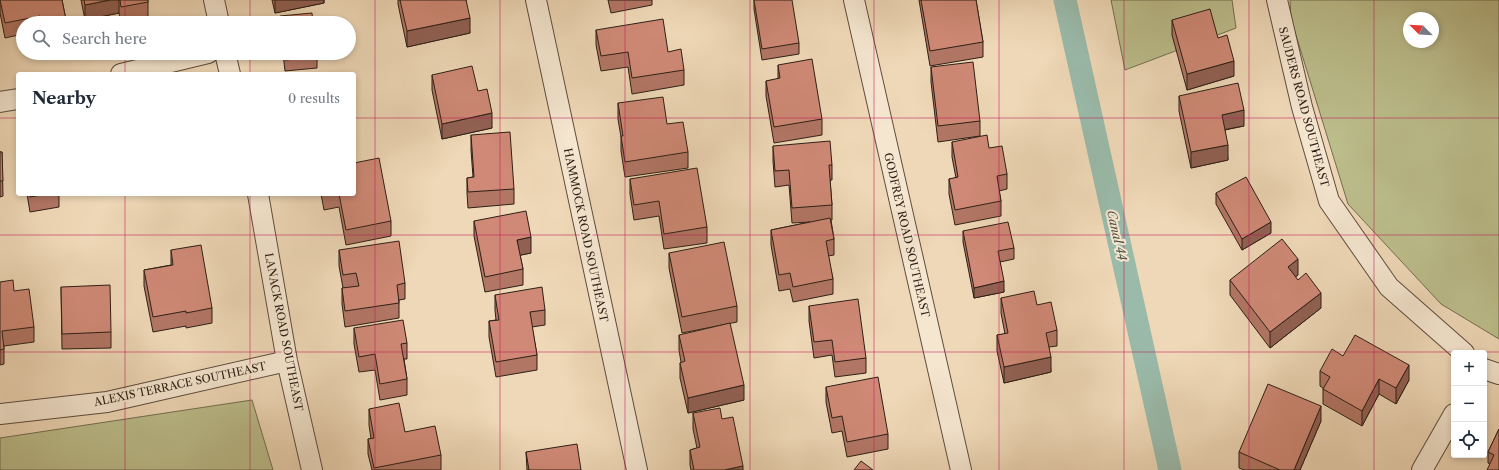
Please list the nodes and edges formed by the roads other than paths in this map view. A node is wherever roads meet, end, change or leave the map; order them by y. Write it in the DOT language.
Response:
graph roads {
  1 [pos="214,0"];
  2 [pos="536,0"];
  3 [pos="854,0"];
  4 [pos="1277,0"];
  5 [pos="217,16"];
  6 [pos="179,60"];
  7 [pos="227,60"];
  8 [pos="129,72"];
  9 [pos="230,72"];
  10 [pos="16,99"];
  11 [pos="0,102"];
  12 [pos="258,196"];
  13 [pos="1461,350"];
  14 [pos="287,361"];
  15 [pos="1487,370"];
  16 [pos="1499,374"];
  17 [pos="0,414"];
  18 [pos="1451,419"];
  19 [pos="312,470"];
  20 [pos="637,470"];
  21 [pos="961,470"];
  22 [pos="1422,470"];
  1 -- 5 [label="street"];
  2 -- 20 [label="street, HAMMOCK ROAD SOUTHEAST"];
  3 -- 21 [label="street, GODFREY ROAD SOUTHEAST"];
  4 -- 13 [label="street, SAUDERS ROAD SOUTHEAST"];
  6 -- 8 [label="street"];
  7 -- 9 [label="street"];
  10 -- 11 [label="street"];
  12 -- 14 [label="street, LANACK ROAD SOUTHEAST"];
  14 -- 17 [label="street, ALEXIS TERRACE SOUTHEAST"];
  14 -- 19 [label="street, LANACK ROAD SOUTHEAST"];
  15 -- 16 [label="street"];
  18 -- 22 [label="street"];
}
